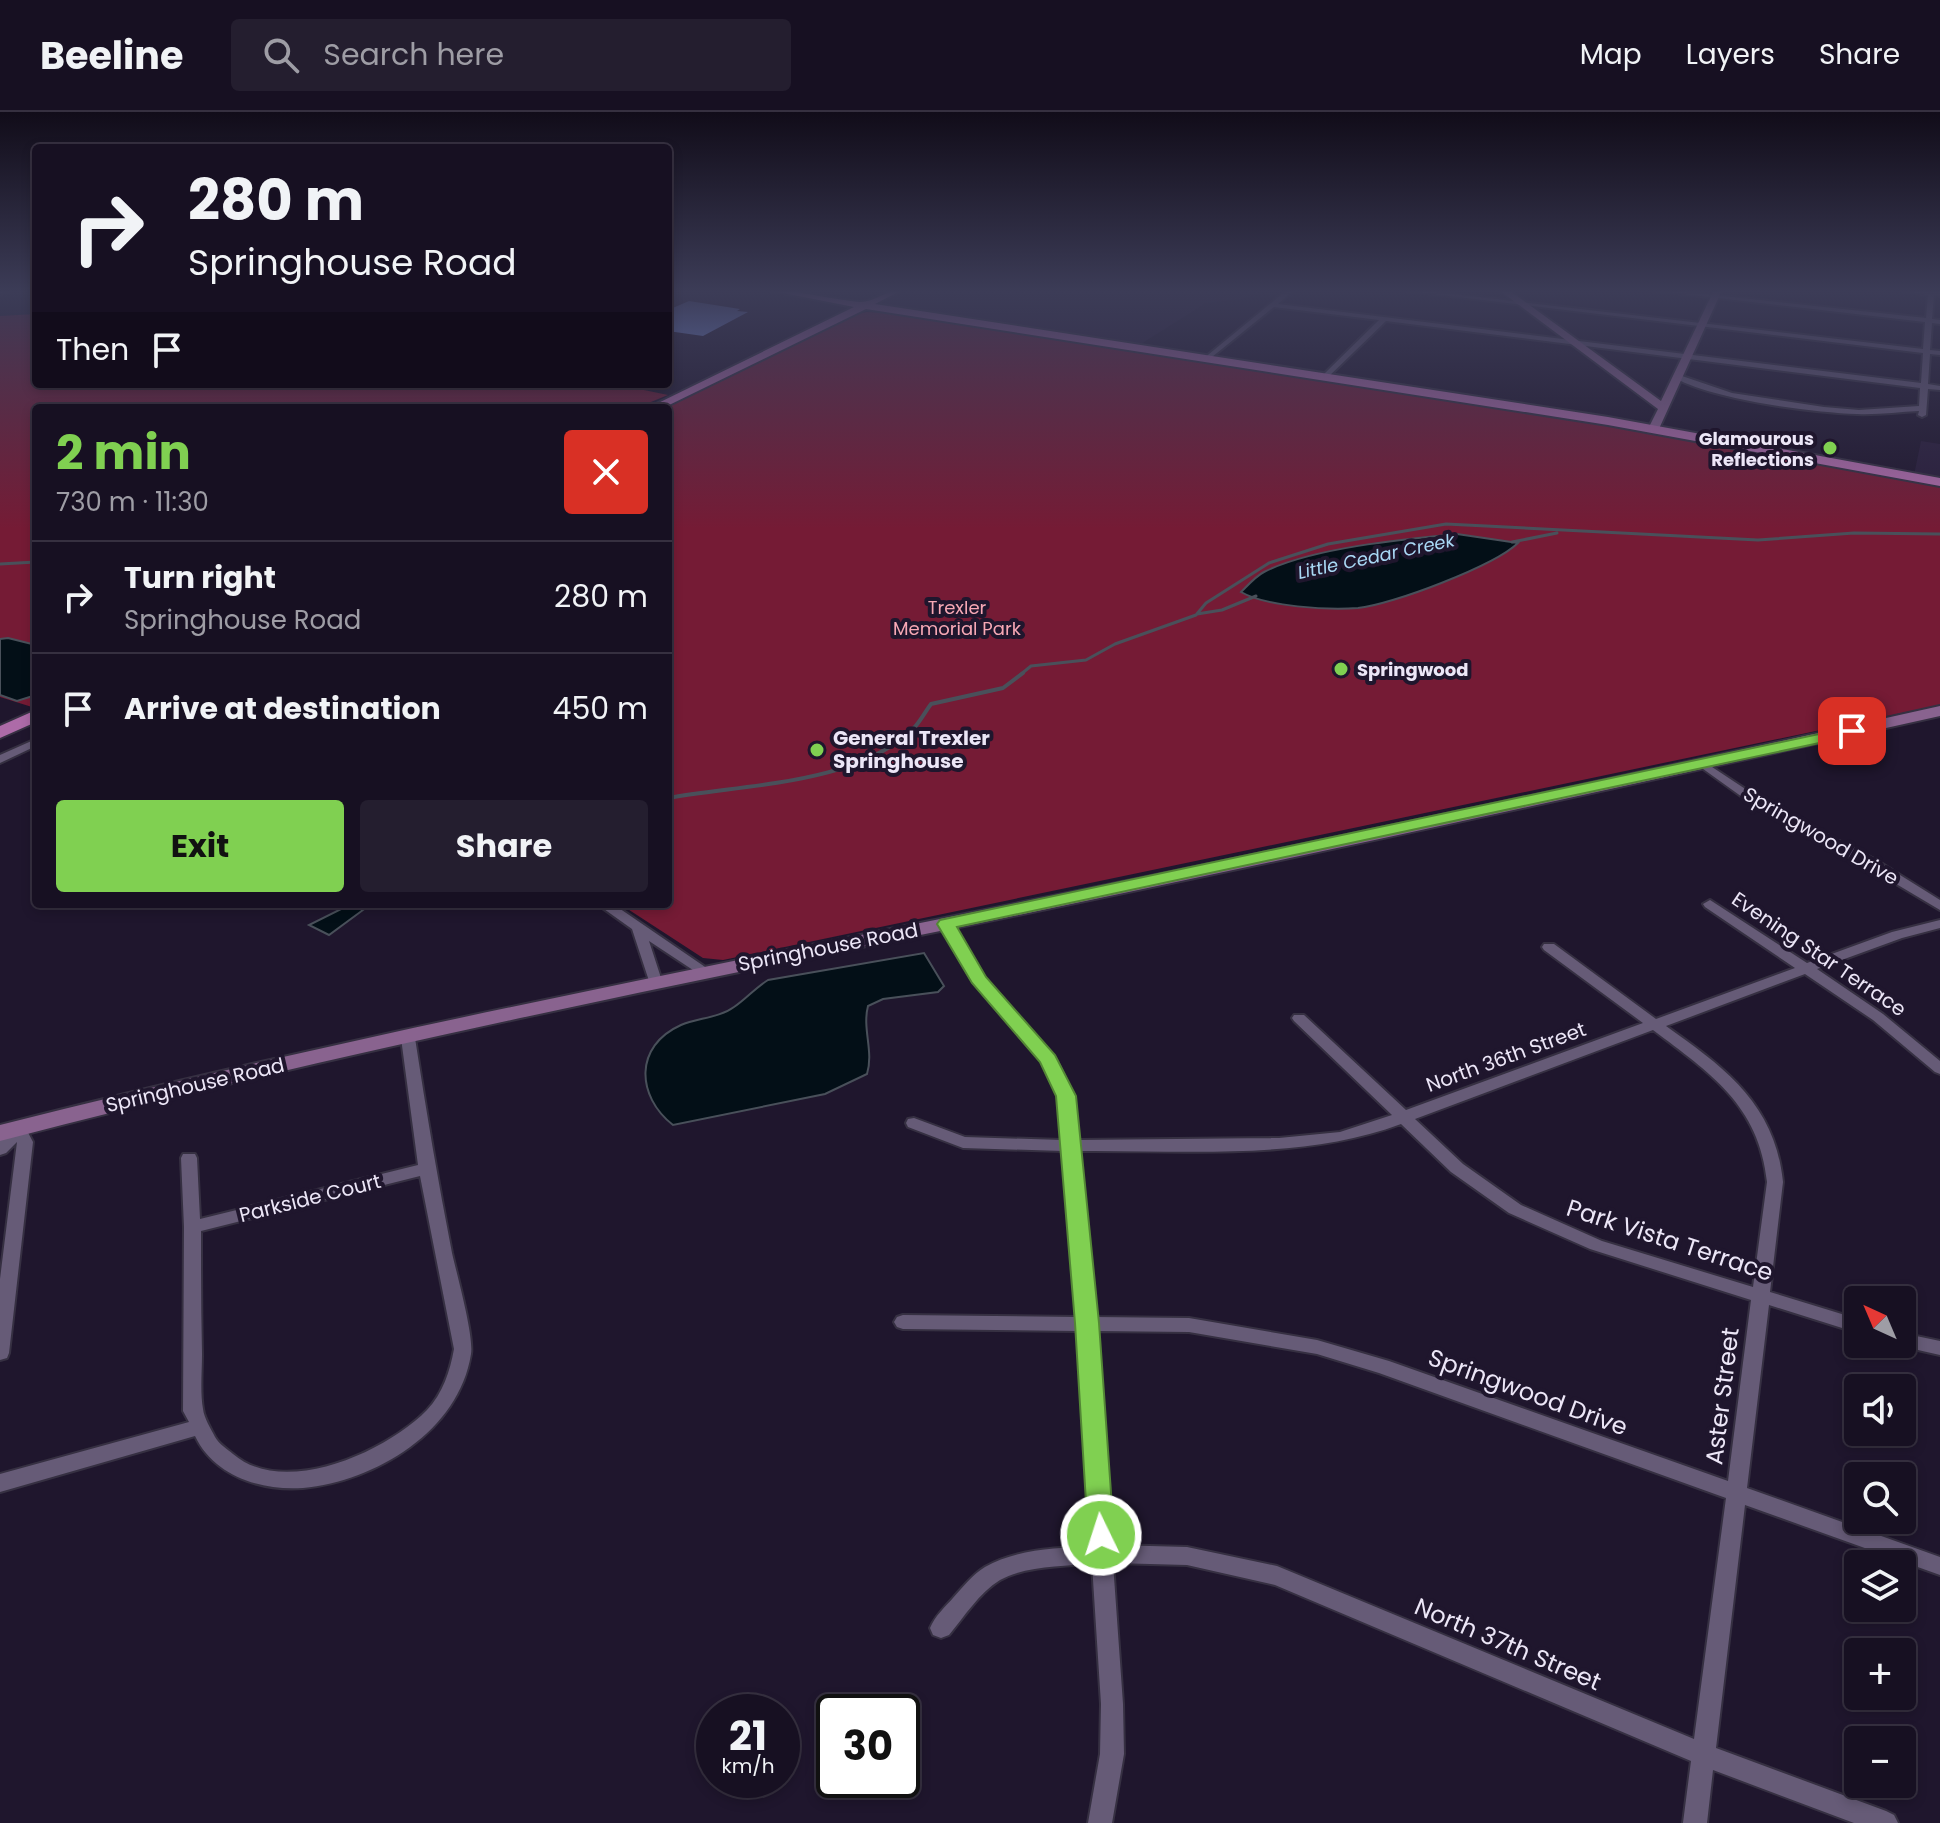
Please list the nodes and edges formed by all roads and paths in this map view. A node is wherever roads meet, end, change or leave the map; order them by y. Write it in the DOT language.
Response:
graph roads {
  1 [pos="731,370"];
  2 [pos="1271,370"];
  3 [pos="1333,370"];
  4 [pos="1612,370"];
  5 [pos="1682,370"];
  6 [pos="1797,370"];
  7 [pos="1926,370"];
  8 [pos="1325,378"];
  9 [pos="1679,378"];
  10 [pos="1925,386"];
  11 [pos="1940,388"];
  12 [pos="1672,392"];
  13 [pos="1649,397"];
  14 [pos="662,404"];
  15 [pos="1665,409"];
  16 [pos="1654,429"];
  17 [pos="1940,482"];
  18 [pos="1940,711"];
  19 [pos="32,717"];
  20 [pos="0,733"];
  21 [pos="32,744"];
  22 [pos="0,760"];
  23 [pos="1703,764"];
  24 [pos="1710,904"];
  25 [pos="1940,906"];
  26 [pos="610,908"];
  27 [pos="946,924"];
  28 [pos="1940,924"];
  29 [pos="639,929"];
  30 [pos="1549,947"];
  31 [pos="1806,968"];
  32 [pos="704,971"];
  33 [pos="655,981"];
  34 [pos="1299,1018"];
  35 [pos="1655,1024"];
  36 [pos="408,1038"];
  37 [pos="1940,1069"];
  38 [pos="1404,1116"];
  39 [pos="914,1123"];
  40 [pos="9,1131"];
  41 [pos="1071,1146"];
  42 [pos="0,1149"];
  43 [pos="189,1158"];
  44 [pos="427,1169"];
  45 [pos="192,1227"];
  46 [pos="1761,1294"];
  47 [pos="1844,1321"];
  48 [pos="903,1322"];
  49 [pos="1087,1323"];
  50 [pos="1916,1343"];
  51 [pos="1940,1348"];
  52 [pos="0,1353"];
  53 [pos="197,1428"];
  54 [pos="0,1483"];
  55 [pos="1737,1494"];
  56 [pos="1102,1556"];
  57 [pos="1940,1566"];
  58 [pos="941,1628"];
  59 [pos="1705,1755"];
  60 [pos="1100,1823"];
  61 [pos="1695,1823"];
  62 [pos="1886,1823"];
  1 -- 14 [label="main road"];
  2 -- 8 [label="main road"];
  3 -- 8 [label="street"];
  4 -- 13 [label="street"];
  5 -- 9 [label="street"];
  6 -- 10 [label="street"];
  7 -- 10 [label="street"];
  8 -- 16 [label="main road"];
  9 -- 10 [label="street"];
  9 -- 12 [label="street"];
  10 -- 11 [label="street"];
  12 -- 13 [label="street"];
  12 -- 15 [label="street"];
  13 -- 15 [label="street"];
  15 -- 16 [label="street"];
  16 -- 17 [label="main road"];
  18 -- 23 [label="street, Springhouse Road"];
  19 -- 20 [label="main road"];
  21 -- 22 [label="street"];
  23 -- 25 [label="street, Springwood Drive"];
  23 -- 27 [label="street, Springhouse Road"];
  24 -- 31 [label="street, Evening Star Terrace"];
  26 -- 29 [label="street"];
  27 -- 32 [label="street, Springhouse Road"];
  27 -- 41 [label="street"];
  28 -- 31 [label="street, North 36th Street"];
  29 -- 32 [label="street"];
  29 -- 33 [label="street"];
  30 -- 35 [label="street, Aster Street"];
  31 -- 35 [label="street, North 36th Street"];
  31 -- 37 [label="street, Evening Star Terrace"];
  32 -- 33 [label="street, Springhouse Road"];
  33 -- 36 [label="street, Springhouse Road"];
  34 -- 38 [label="street, Park Vista Terrace"];
  35 -- 38 [label="street, North 36th Street"];
  35 -- 46 [label="street, Aster Street"];
  36 -- 40 [label="street, Springhouse Road"];
  36 -- 44 [label="street"];
  38 -- 41 [label="street, North 36th Street"];
  38 -- 46 [label="street, Park Vista Terrace"];
  39 -- 41 [label="street, North 36th Street"];
  40 -- 42 [label="street"];
  40 -- 52 [label="street"];
  41 -- 49 [label="street"];
  43 -- 45 [label="street"];
  44 -- 45 [label="street, Parkside Court"];
  44 -- 53 [label="street"];
  45 -- 53 [label="street"];
  46 -- 47 [label="street, Park Vista Terrace"];
  46 -- 55 [label="street, Aster Street"];
  48 -- 49 [label="street, Springwood Drive"];
  49 -- 55 [label="street, Springwood Drive"];
  49 -- 56 [label="street"];
  50 -- 51 [label="street"];
  53 -- 54 [label="street"];
  55 -- 57 [label="street, Springwood Drive"];
  55 -- 59 [label="street, Aster Street"];
  56 -- 58 [label="street, North 37th Street"];
  56 -- 59 [label="street, North 37th Street"];
  56 -- 60 [label="street"];
  59 -- 61 [label="street, Aster Street"];
  59 -- 62 [label="street, North 37th Street"];
}
